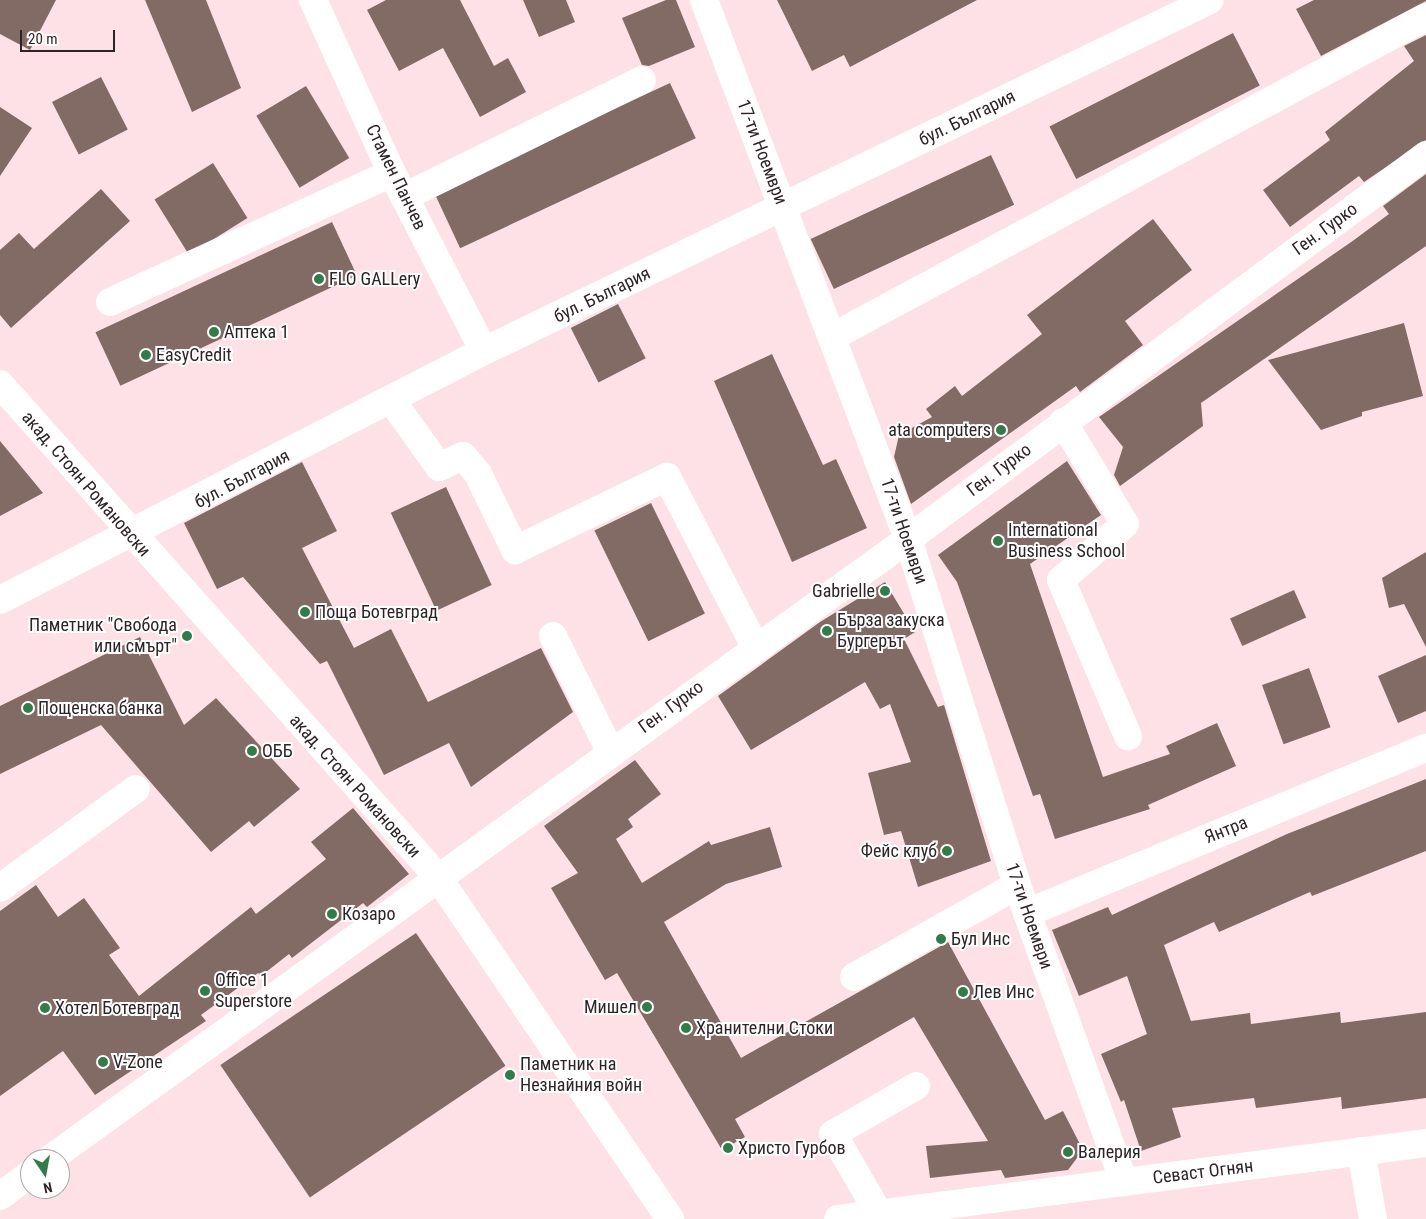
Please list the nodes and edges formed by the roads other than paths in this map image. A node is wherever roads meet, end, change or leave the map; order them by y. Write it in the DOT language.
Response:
graph roads {
  1 [pos="313,0"];
  2 [pos="704,0"];
  3 [pos="1210,0"];
  4 [pos="1426,17"];
  5 [pos="642,80"];
  6 [pos="1426,155"];
  7 [pos="398,185"];
  8 [pos="783,208"];
  9 [pos="110,302"];
  10 [pos="834,336"];
  11 [pos="484,352"];
  12 [pos="0,384"];
  13 [pos="392,401"];
  14 [pos="1063,422"];
  15 [pos="131,537"];
  16 [pos="908,539"];
  17 [pos="0,600"];
  18 [pos="553,636"];
  19 [pos="755,646"];
  20 [pos="1128,736"];
  21 [pos="1426,748"];
  22 [pos="610,751"];
  23 [pos="136,789"];
  24 [pos="437,876"];
  25 [pos="1018,885"];
  26 [pos="0,888"];
  27 [pos="1027,912"];
  28 [pos="854,977"];
  29 [pos="916,1086"];
  30 [pos="1426,1143"];
  31 [pos="64,1149"];
  32 [pos="1361,1151"];
  33 [pos="20,1181"];
  34 [pos="1124,1182"];
  35 [pos="0,1196"];
  36 [pos="986,1210"];
  37 [pos="881,1216"];
  38 [pos="670,1219"];
  39 [pos="838,1219"];
  40 [pos="1374,1219"];
  1 -- 7 [label="street, Стамен Панчев"];
  2 -- 8 [label="street, 17-ти Ноември"];
  3 -- 8 [label="street, бул. България"];
  4 -- 10 [label="street"];
  5 -- 7 [label="street"];
  6 -- 14 [label="street, Ген. Гурко"];
  7 -- 9 [label="street"];
  7 -- 11 [label="street, Стамен Панчев"];
  8 -- 10 [label="street, 17-ти Ноември"];
  8 -- 11 [label="street, бул. България"];
  10 -- 16 [label="street, 17-ти Ноември"];
  11 -- 13 [label="street, бул. България"];
  12 -- 15 [label="street, акад. Стоян Романовски"];
  13 -- 15 [label="street, бул. България"];
  13 -- 19 [label="street"];
  14 -- 16 [label="street, Ген. Гурко"];
  14 -- 20 [label="street"];
  15 -- 17 [label="street, бул. България"];
  15 -- 24 [label="street, акад. Стоян Романовски"];
  16 -- 19 [label="street, Ген. Гурко"];
  16 -- 25 [label="street, 17-ти Ноември"];
  18 -- 22 [label="street"];
  19 -- 22 [label="street, Ген. Гурко"];
  21 -- 27 [label="street, Янтра"];
  22 -- 24 [label="street, Ген. Гурко"];
  23 -- 26 [label="street"];
  24 -- 31 [label="street, Ген. Гурко"];
  24 -- 38 [label="street, акад. Стоян Романовски"];
  25 -- 27 [label="street, 17-ти Ноември"];
  25 -- 28 [label="street"];
  27 -- 34 [label="street, 17-ти Ноември"];
  29 -- 37 [label="street"];
  30 -- 32 [label="street, Севаст Огнян"];
  32 -- 34 [label="street, Севаст Огнян"];
  32 -- 40 [label="street"];
  33 -- 35 [label="street"];
  34 -- 36 [label="street, Севаст Огнян"];
  36 -- 37 [label="street, Севаст Огнян"];
  37 -- 39 [label="street, Севаст Огнян"];
}
